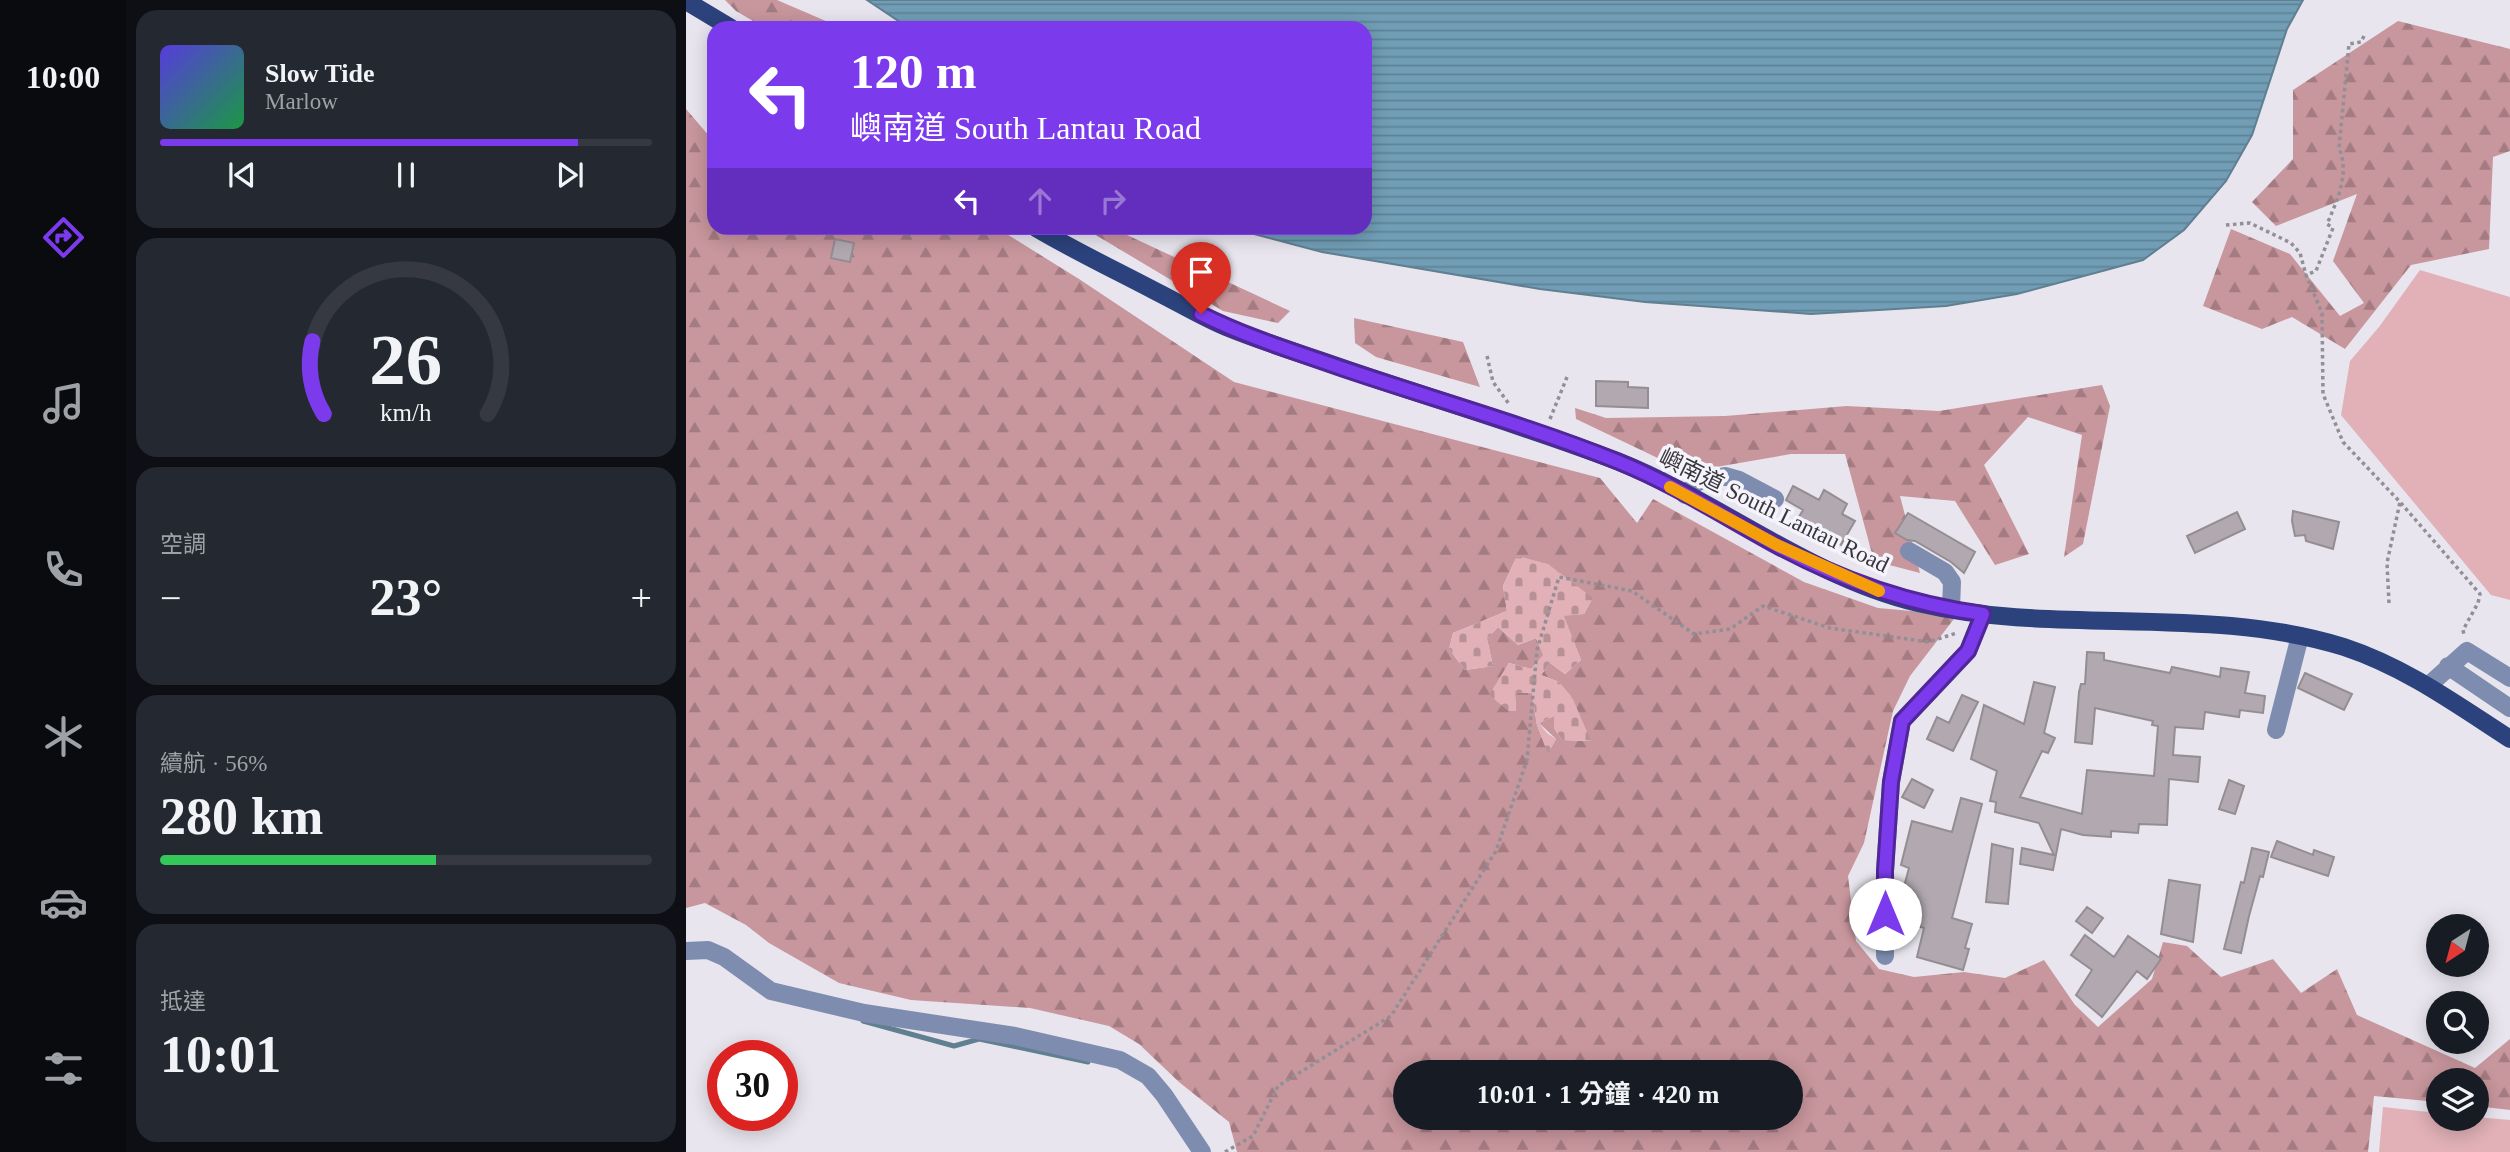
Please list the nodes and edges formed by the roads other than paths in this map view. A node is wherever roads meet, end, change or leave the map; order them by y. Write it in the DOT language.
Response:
graph roads {
  1 [pos="686,1"];
  2 [pos="720,21"];
  3 [pos="1049,235"];
  4 [pos="1685,495"];
  5 [pos="1775,499"];
  6 [pos="1909,551"];
  7 [pos="1951,609"];
  8 [pos="1980,620"];
  9 [pos="2300,636"];
  10 [pos="2448,666"];
  11 [pos="2510,678"];
  12 [pos="2429,685"];
  13 [pos="2510,708"];
  14 [pos="2276,730"];
  15 [pos="2508,733"];
  16 [pos="686,951"];
  17 [pos="1885,956"];
  18 [pos="1202,1152"];
  1 -- 2 [label="main road"];
  3 -- 4 [label="main road, 嶼南道 South Lantau Road"];
  4 -- 5 [label="street"];
  4 -- 7 [label="main road, 嶼南道 South Lantau Road"];
  6 -- 7 [label="street"];
  7 -- 8 [label="main road, 嶼南道 South Lantau Road"];
  8 -- 9 [label="main road, 嶼南道 South Lantau Road"];
  8 -- 17 [label="street"];
  9 -- 12 [label="main road, 嶼南道 South Lantau Road"];
  9 -- 14 [label="street"];
  10 -- 11 [label="street"];
  10 -- 12 [label="street"];
  10 -- 13 [label="street"];
  12 -- 15 [label="main road, 嶼南道 South Lantau Road"];
  16 -- 18 [label="street"];
}
